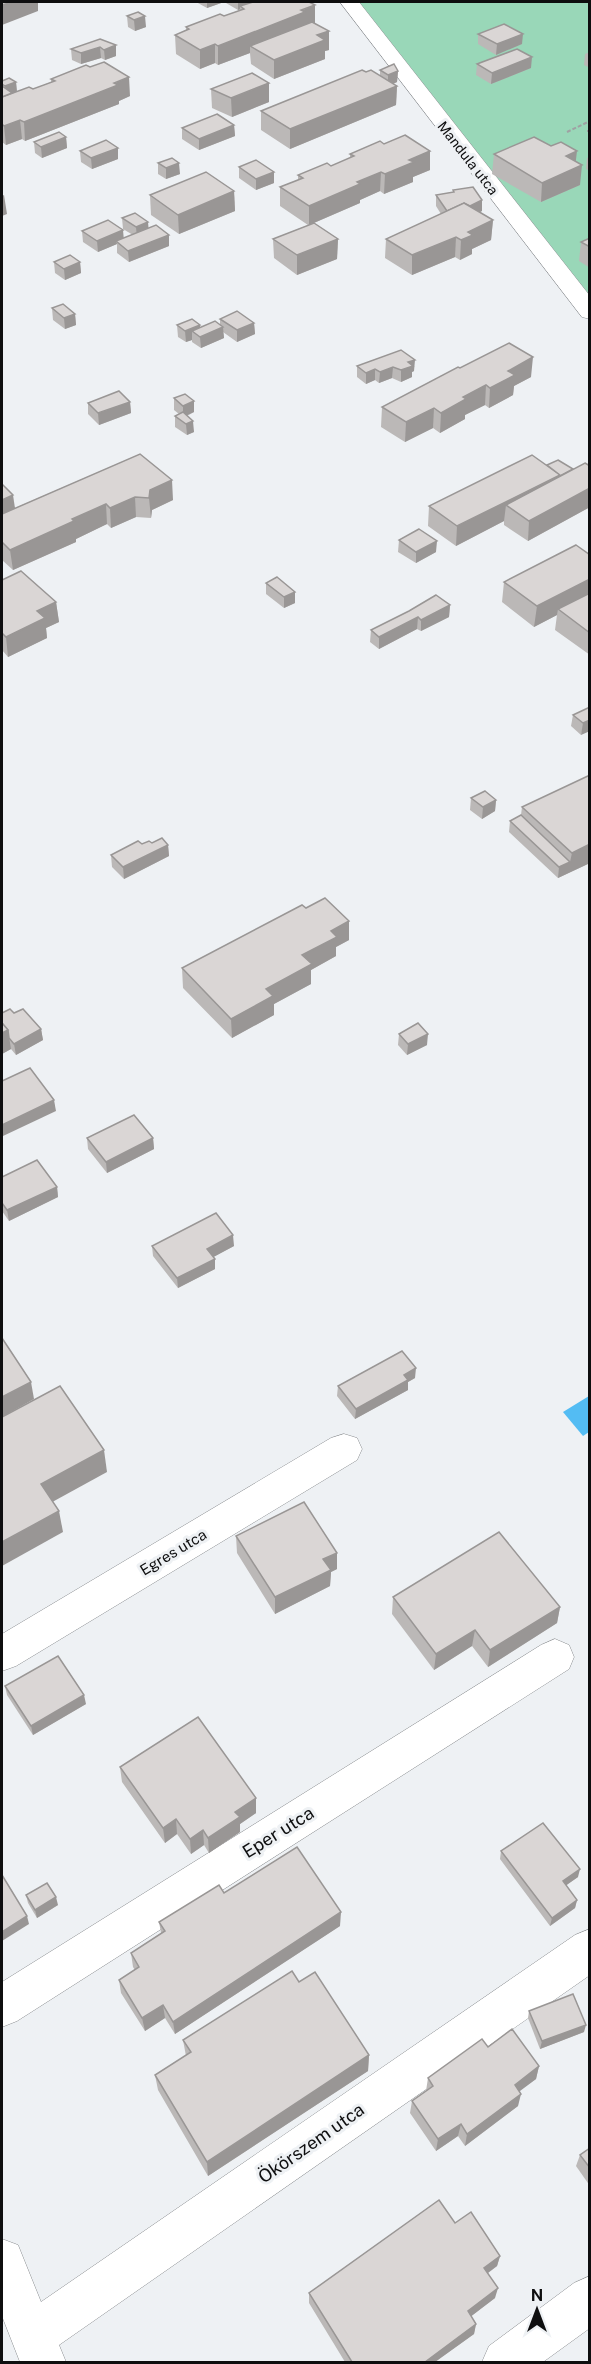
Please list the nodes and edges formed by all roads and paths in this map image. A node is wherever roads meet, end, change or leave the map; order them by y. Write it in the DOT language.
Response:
graph roads {
  1 [pos="349,2"];
  2 [pos="590,121"];
  3 [pos="567,132"];
  4 [pos="590,312"];
  5 [pos="344,1449"];
  6 [pos="2,1654"];
  7 [pos="555,1657"];
  8 [pos="590,1950"];
  9 [pos="2,2006"];
  10 [pos="2,2261"];
  11 [pos="590,2299"];
  12 [pos="38,2349"];
  13 [pos="505,2362"];
  1 -- 4 [label="street, Mandula utca"];
  2 -- 3 [label="path"];
  5 -- 6 [label="street, Egres utca"];
  7 -- 9 [label="street, Eper utca"];
  8 -- 12 [label="street, Ökörszem utca"];
  10 -- 12 [label="street"];
  11 -- 13 [label="street"];
}
